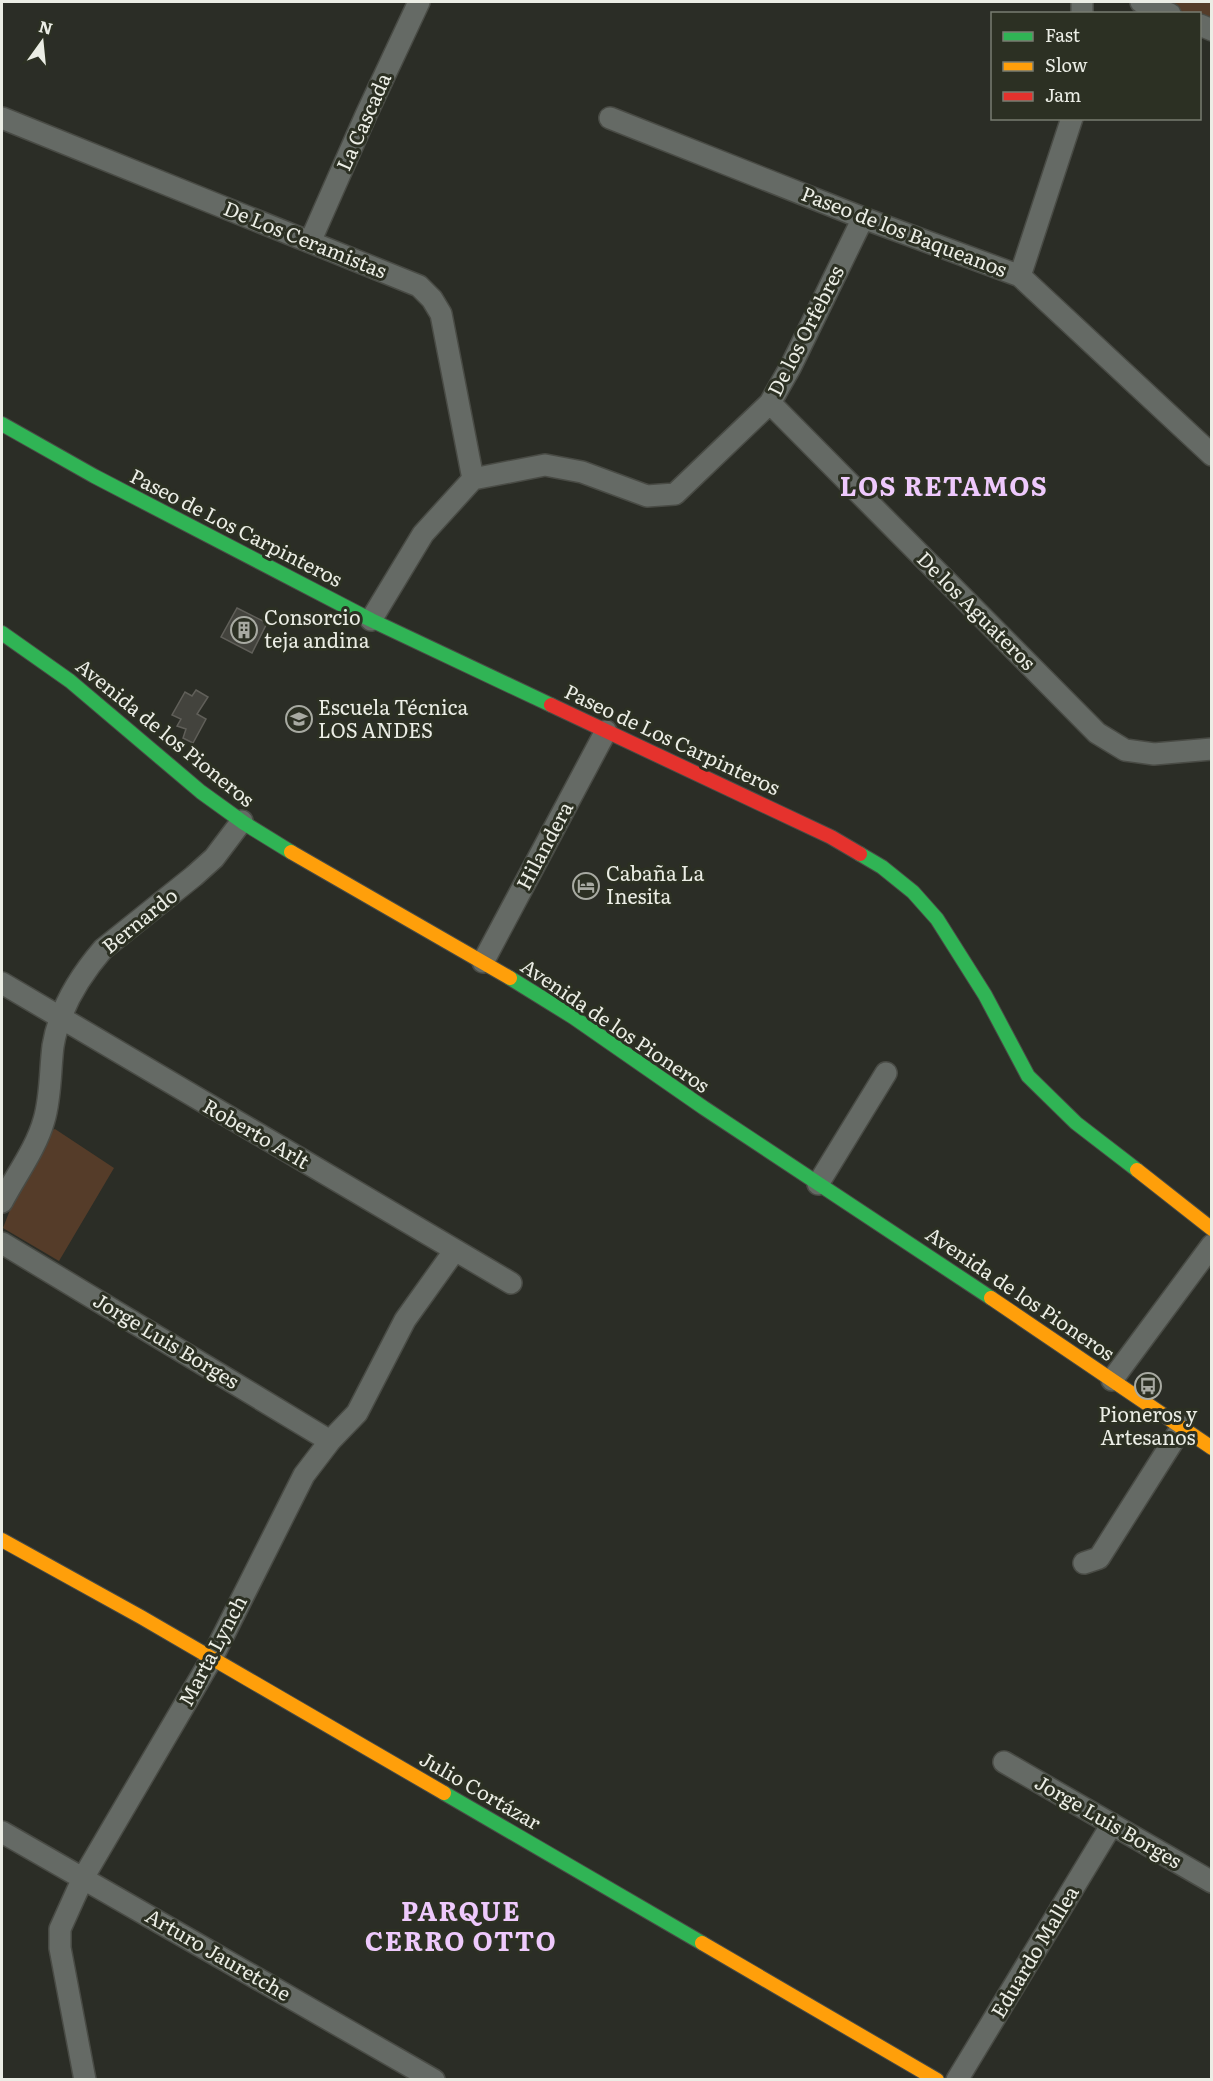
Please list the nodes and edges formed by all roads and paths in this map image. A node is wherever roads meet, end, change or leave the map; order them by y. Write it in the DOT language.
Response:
graph roads {
  1 [pos="419,2"];
  2 [pos="1141,2"];
  3 [pos="1165,12"];
  4 [pos="2,118"];
  5 [pos="610,118"];
  6 [pos="1071,120"];
  7 [pos="863,218"];
  8 [pos="310,242"];
  9 [pos="1020,276"];
  10 [pos="770,403"];
  11 [pos="2,424"];
  12 [pos="1212,455"];
  13 [pos="473,479"];
  14 [pos="371,620"];
  15 [pos="2,633"];
  16 [pos="606,731"];
  17 [pos="1212,749"];
  18 [pos="242,821"];
  19 [pos="483,962"];
  20 [pos="2,983"];
  21 [pos="59,1018"];
  22 [pos="886,1073"];
  23 [pos="818,1184"];
  24 [pos="2,1202"];
  25 [pos="1212,1229"];
  26 [pos="2,1243"];
  27 [pos="1212,1245"];
  28 [pos="454,1250"];
  29 [pos="510,1283"];
  30 [pos="1112,1380"];
  31 [pos="1182,1427"];
  32 [pos="330,1441"];
  33 [pos="1212,1448"];
  34 [pos="2,1540"];
  35 [pos="1084,1563"];
  36 [pos="212,1658"];
  37 [pos="1005,1762"];
  38 [pos="1112,1824"];
  39 [pos="2,1832"];
  40 [pos="83,1878"];
  41 [pos="1212,1882"];
  42 [pos="85,2079"];
  43 [pos="434,2079"];
  44 [pos="938,2079"];
  45 [pos="957,2079"];
  1 -- 8 [label="street, La Cascada"];
  2 -- 3 [label="street"];
  4 -- 8 [label="street, De Los Ceramistas"];
  5 -- 7 [label="street, Paseo de los Baqueanos"];
  6 -- 9 [label="street"];
  7 -- 9 [label="street, Paseo de los Baqueanos"];
  7 -- 10 [label="street, De los Orfebres"];
  8 -- 13 [label="street, De Los Ceramistas"];
  9 -- 12 [label="street, Paseo de los Baqueanos"];
  10 -- 13 [label="street, De los Orfebres"];
  10 -- 17 [label="street, De los Aguateros"];
  11 -- 14 [label="street, Paseo de Los Carpinteros"];
  13 -- 14 [label="street"];
  14 -- 16 [label="street, Paseo de Los Carpinteros"];
  15 -- 18 [label="street, Avenida de los Pioneros"];
  16 -- 19 [label="street, Hilandera"];
  16 -- 25 [label="street, Paseo de Los Carpinteros"];
  18 -- 19 [label="street, Avenida de los Pioneros"];
  18 -- 21 [label="street, Bernardo"];
  19 -- 23 [label="street, Avenida de los Pioneros"];
  20 -- 21 [label="street, Roberto Arlt"];
  21 -- 24 [label="street, Bernardo"];
  21 -- 28 [label="street, Roberto Arlt"];
  22 -- 23 [label="street"];
  23 -- 30 [label="street, Avenida de los Pioneros"];
  26 -- 32 [label="street, Jorge Luis Borges"];
  27 -- 30 [label="street"];
  28 -- 29 [label="street, Roberto Arlt"];
  28 -- 32 [label="street, Marta Lynch"];
  30 -- 31 [label="street, Avenida de los Pioneros"];
  31 -- 33 [label="street, Avenida de los Pioneros"];
  31 -- 35 [label="street"];
  32 -- 36 [label="street, Marta Lynch"];
  34 -- 36 [label="street, Julio Cortázar"];
  36 -- 40 [label="street, Marta Lynch"];
  36 -- 44 [label="street, Julio Cortázar"];
  37 -- 38 [label="street, Jorge Luis Borges"];
  38 -- 41 [label="street, Jorge Luis Borges"];
  38 -- 45 [label="street, Eduardo Mallea"];
  39 -- 40 [label="street, Arturo Jauretche"];
  40 -- 42 [label="street, Marta Lynch"];
  40 -- 43 [label="street, Arturo Jauretche"];
}
